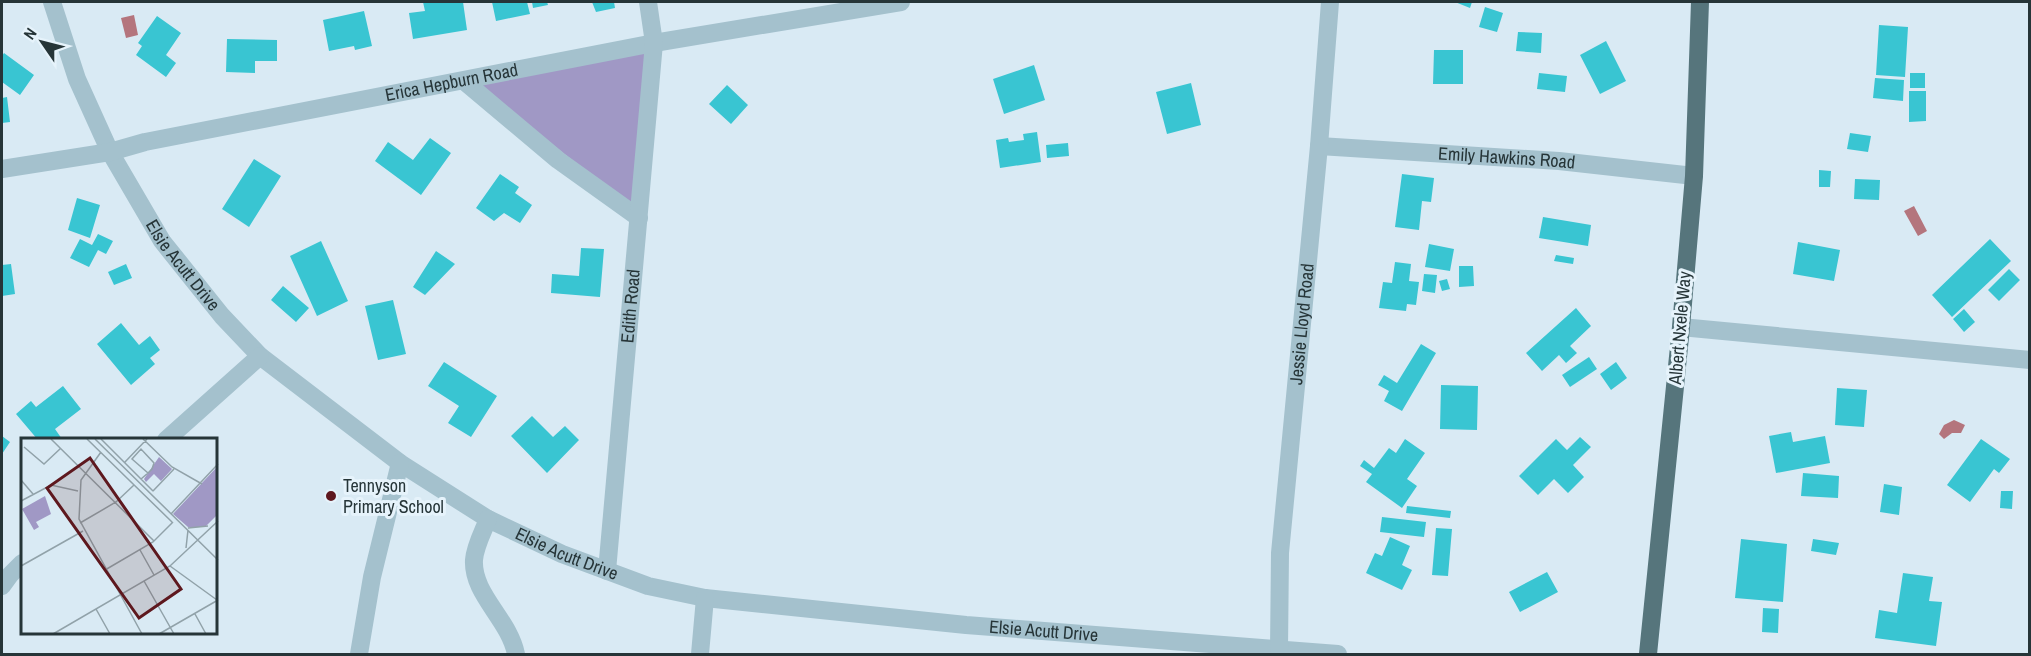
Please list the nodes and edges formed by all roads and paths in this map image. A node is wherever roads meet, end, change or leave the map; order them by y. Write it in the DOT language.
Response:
graph roads {
  1 [pos="52,2"];
  2 [pos="648,2"];
  3 [pos="902,2"];
  4 [pos="1330,2"];
  5 [pos="1700,2"];
  6 [pos="654,43"];
  7 [pos="464,81"];
  8 [pos="1319,146"];
  9 [pos="110,152"];
  10 [pos="2,169"];
  11 [pos="1694,176"];
  12 [pos="639,218"];
  13 [pos="1681,327"];
  14 [pos="260,356"];
  15 [pos="2030,360"];
  16 [pos="168,438"];
  17 [pos="400,464"];
  18 [pos="488,519"];
  19 [pos="21,564"];
  20 [pos="607,571"];
  21 [pos="2,586"];
  22 [pos="705,598"];
  23 [pos="1279,649"];
  24 [pos="359,654"];
  25 [pos="516,654"];
  26 [pos="700,654"];
  27 [pos="1338,654"];
  28 [pos="1647,654"];
  1 -- 9 [label="street, Elsie Acutt Drive"];
  2 -- 6 [label="street, Edith Road"];
  3 -- 6 [label="street, Erica Hepburn Road"];
  4 -- 8 [label="street, Jessie Lloyd Road"];
  5 -- 11 [label="main road, Albert Nxele Way"];
  6 -- 7 [label="street, Erica Hepburn Road"];
  6 -- 12 [label="street, Edith Road"];
  7 -- 9 [label="street, Erica Hepburn Road"];
  7 -- 12 [label="street"];
  8 -- 11 [label="street, Emily Hawkins Road"];
  8 -- 23 [label="street, Jessie Lloyd Road"];
  9 -- 10 [label="street, Erica Hepburn Road"];
  9 -- 14 [label="street, Elsie Acutt Drive"];
  11 -- 13 [label="main road, Albert Nxele Way"];
  12 -- 20 [label="street, Edith Road"];
  13 -- 15 [label="street"];
  13 -- 28 [label="main road, Albert Nxele Way"];
  14 -- 16 [label="street"];
  14 -- 17 [label="street, Elsie Acutt Drive"];
  17 -- 18 [label="street, Elsie Acutt Drive"];
  17 -- 24 [label="street"];
  18 -- 20 [label="street, Elsie Acutt Drive"];
  18 -- 25 [label="street"];
  19 -- 21 [label="street"];
  20 -- 22 [label="street, Elsie Acutt Drive"];
  22 -- 23 [label="street, Elsie Acutt Drive"];
  22 -- 26 [label="street"];
  23 -- 27 [label="street, Elsie Acutt Drive"];
}
